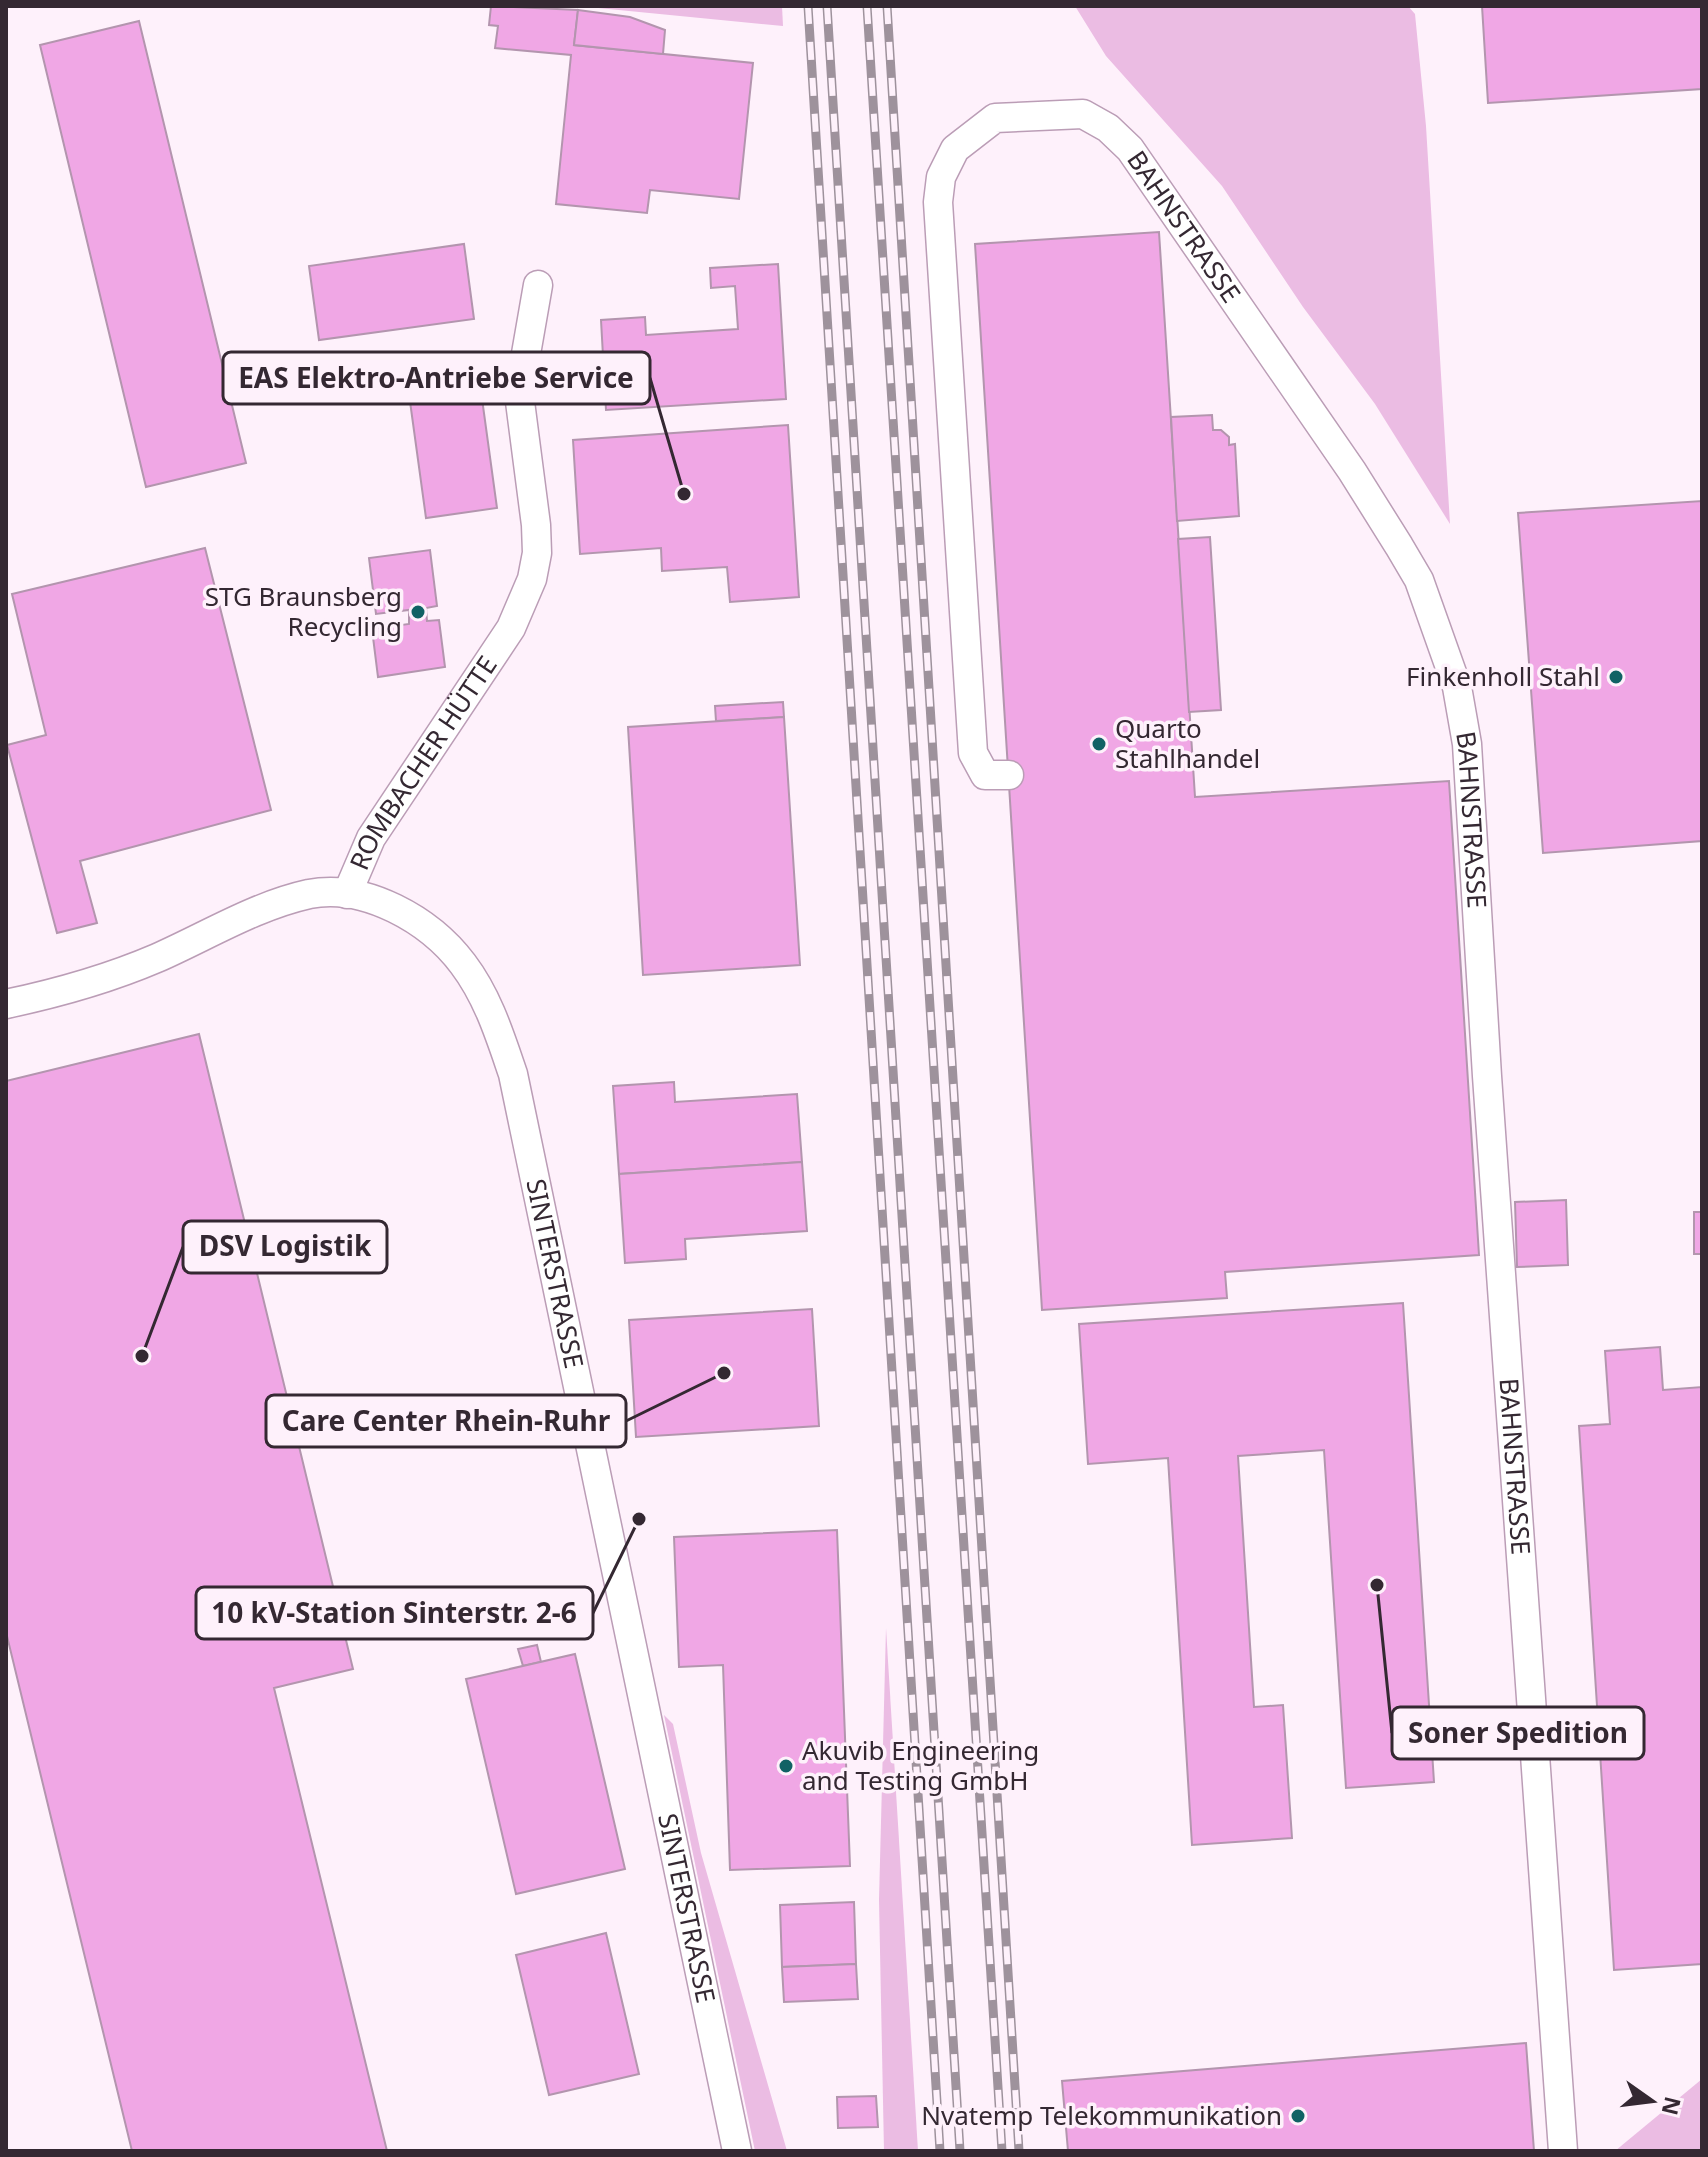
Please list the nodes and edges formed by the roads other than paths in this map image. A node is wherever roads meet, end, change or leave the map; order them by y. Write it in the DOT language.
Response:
graph roads {
  1 [pos="538,285"];
  2 [pos="1009,775"];
  3 [pos="347,894"];
  4 [pos="6,1004"];
  5 [pos="737,2151"];
  6 [pos="1563,2151"];
  1 -- 3 [label="street, ROMBACHER HÜTTE"];
  2 -- 6 [label="street, BAHNSTRASSE"];
  3 -- 4 [label="street, ROMBACHER HÜTTE"];
  3 -- 5 [label="street, SINTERSTRASSE"];
}
